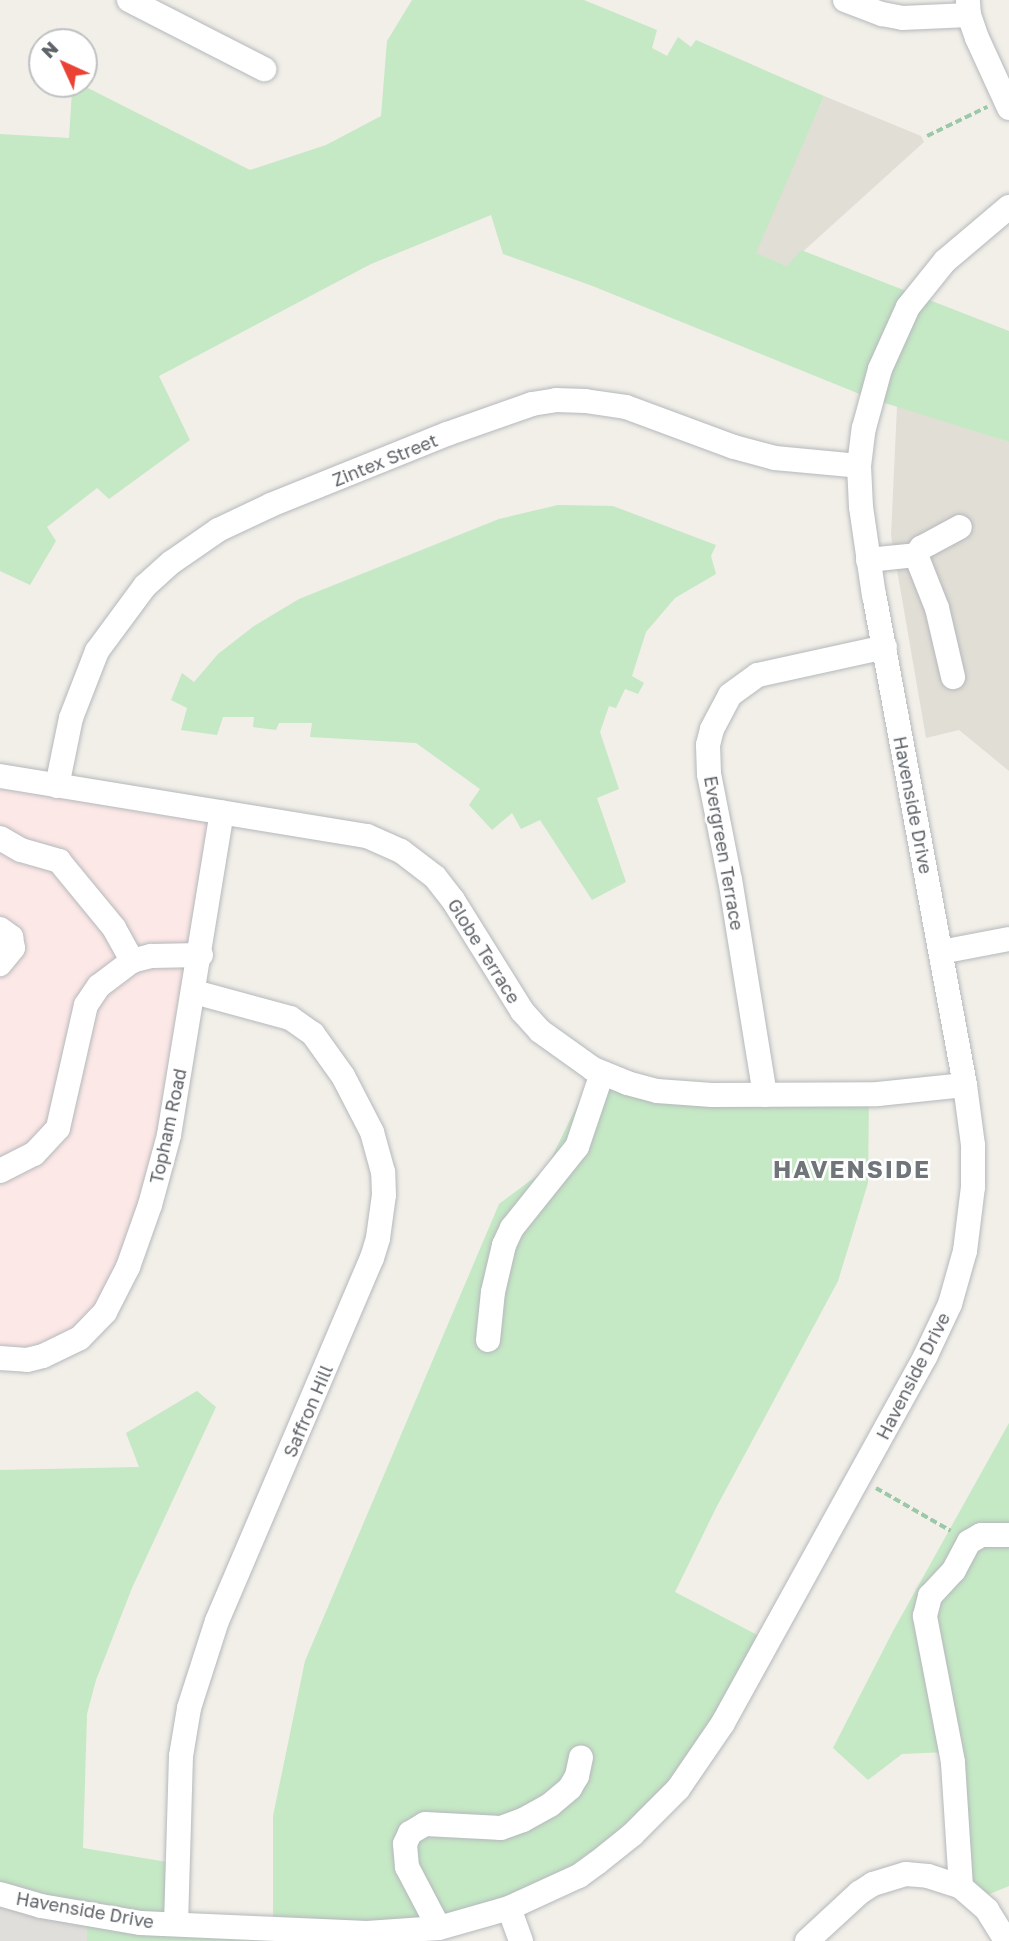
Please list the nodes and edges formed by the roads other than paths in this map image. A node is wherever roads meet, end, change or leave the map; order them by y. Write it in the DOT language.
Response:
graph roads {
  1 [pos="129,0"];
  2 [pos="845,0"];
  3 [pos="969,8"];
  4 [pos="264,69"];
  5 [pos="1007,103"];
  6 [pos="1009,206"];
  7 [pos="859,466"];
  8 [pos="960,527"];
  9 [pos="916,555"];
  10 [pos="868,561"];
  11 [pos="885,647"];
  12 [pos="953,677"];
  13 [pos="0,776"];
  14 [pos="58,786"];
  15 [pos="222,812"];
  16 [pos="0,838"];
  17 [pos="0,929"];
  18 [pos="1009,939"];
  19 [pos="941,951"];
  20 [pos="201,955"];
  21 [pos="132,961"];
  22 [pos="0,964"];
  23 [pos="194,992"];
  24 [pos="602,1073"];
  25 [pos="965,1085"];
  26 [pos="765,1095"];
  27 [pos="0,1171"];
  28 [pos="488,1340"];
  29 [pos="0,1358"];
  30 [pos="1009,1535"];
  31 [pos="581,1757"];
  32 [pos="961,1887"];
  33 [pos="0,1894"];
  34 [pos="509,1908"];
  35 [pos="186,1925"];
  36 [pos="429,1928"];
  37 [pos="522,1941"];
  38 [pos="807,1941"];
  39 [pos="1006,1941"];
  1 -- 4 [label="street"];
  2 -- 3 [label="street"];
  3 -- 5 [label="street"];
  6 -- 7 [label="street, Havenside Drive"];
  7 -- 10 [label="street, Havenside Drive"];
  7 -- 14 [label="street, Zintex Street"];
  8 -- 9 [label="street"];
  9 -- 10 [label="street"];
  9 -- 12 [label="street"];
  10 -- 11 [label="street, Havenside Drive"];
  11 -- 19 [label="street, Havenside Drive"];
  11 -- 26 [label="street, Evergreen Terrace"];
  13 -- 14 [label="street, Globe Terrace"];
  14 -- 15 [label="street, Globe Terrace"];
  15 -- 20 [label="street, Topham Road"];
  15 -- 24 [label="street, Globe Terrace"];
  16 -- 21 [label="street"];
  17 -- 22 [label="street"];
  18 -- 19 [label="street"];
  19 -- 25 [label="street, Havenside Drive"];
  20 -- 21 [label="street"];
  20 -- 23 [label="street, Topham Road"];
  21 -- 27 [label="street"];
  23 -- 29 [label="street, Topham Road"];
  23 -- 35 [label="street, Saffron Hill"];
  24 -- 26 [label="street, Globe Terrace"];
  24 -- 28 [label="street"];
  25 -- 26 [label="street, Globe Terrace"];
  25 -- 34 [label="street, Havenside Drive"];
  30 -- 32 [label="street"];
  31 -- 36 [label="street"];
  32 -- 38 [label="street"];
  32 -- 39 [label="street"];
  33 -- 35 [label="street, Havenside Drive"];
  34 -- 36 [label="street, Havenside Drive"];
  34 -- 37 [label="street"];
  35 -- 36 [label="street, Havenside Drive"];
}
